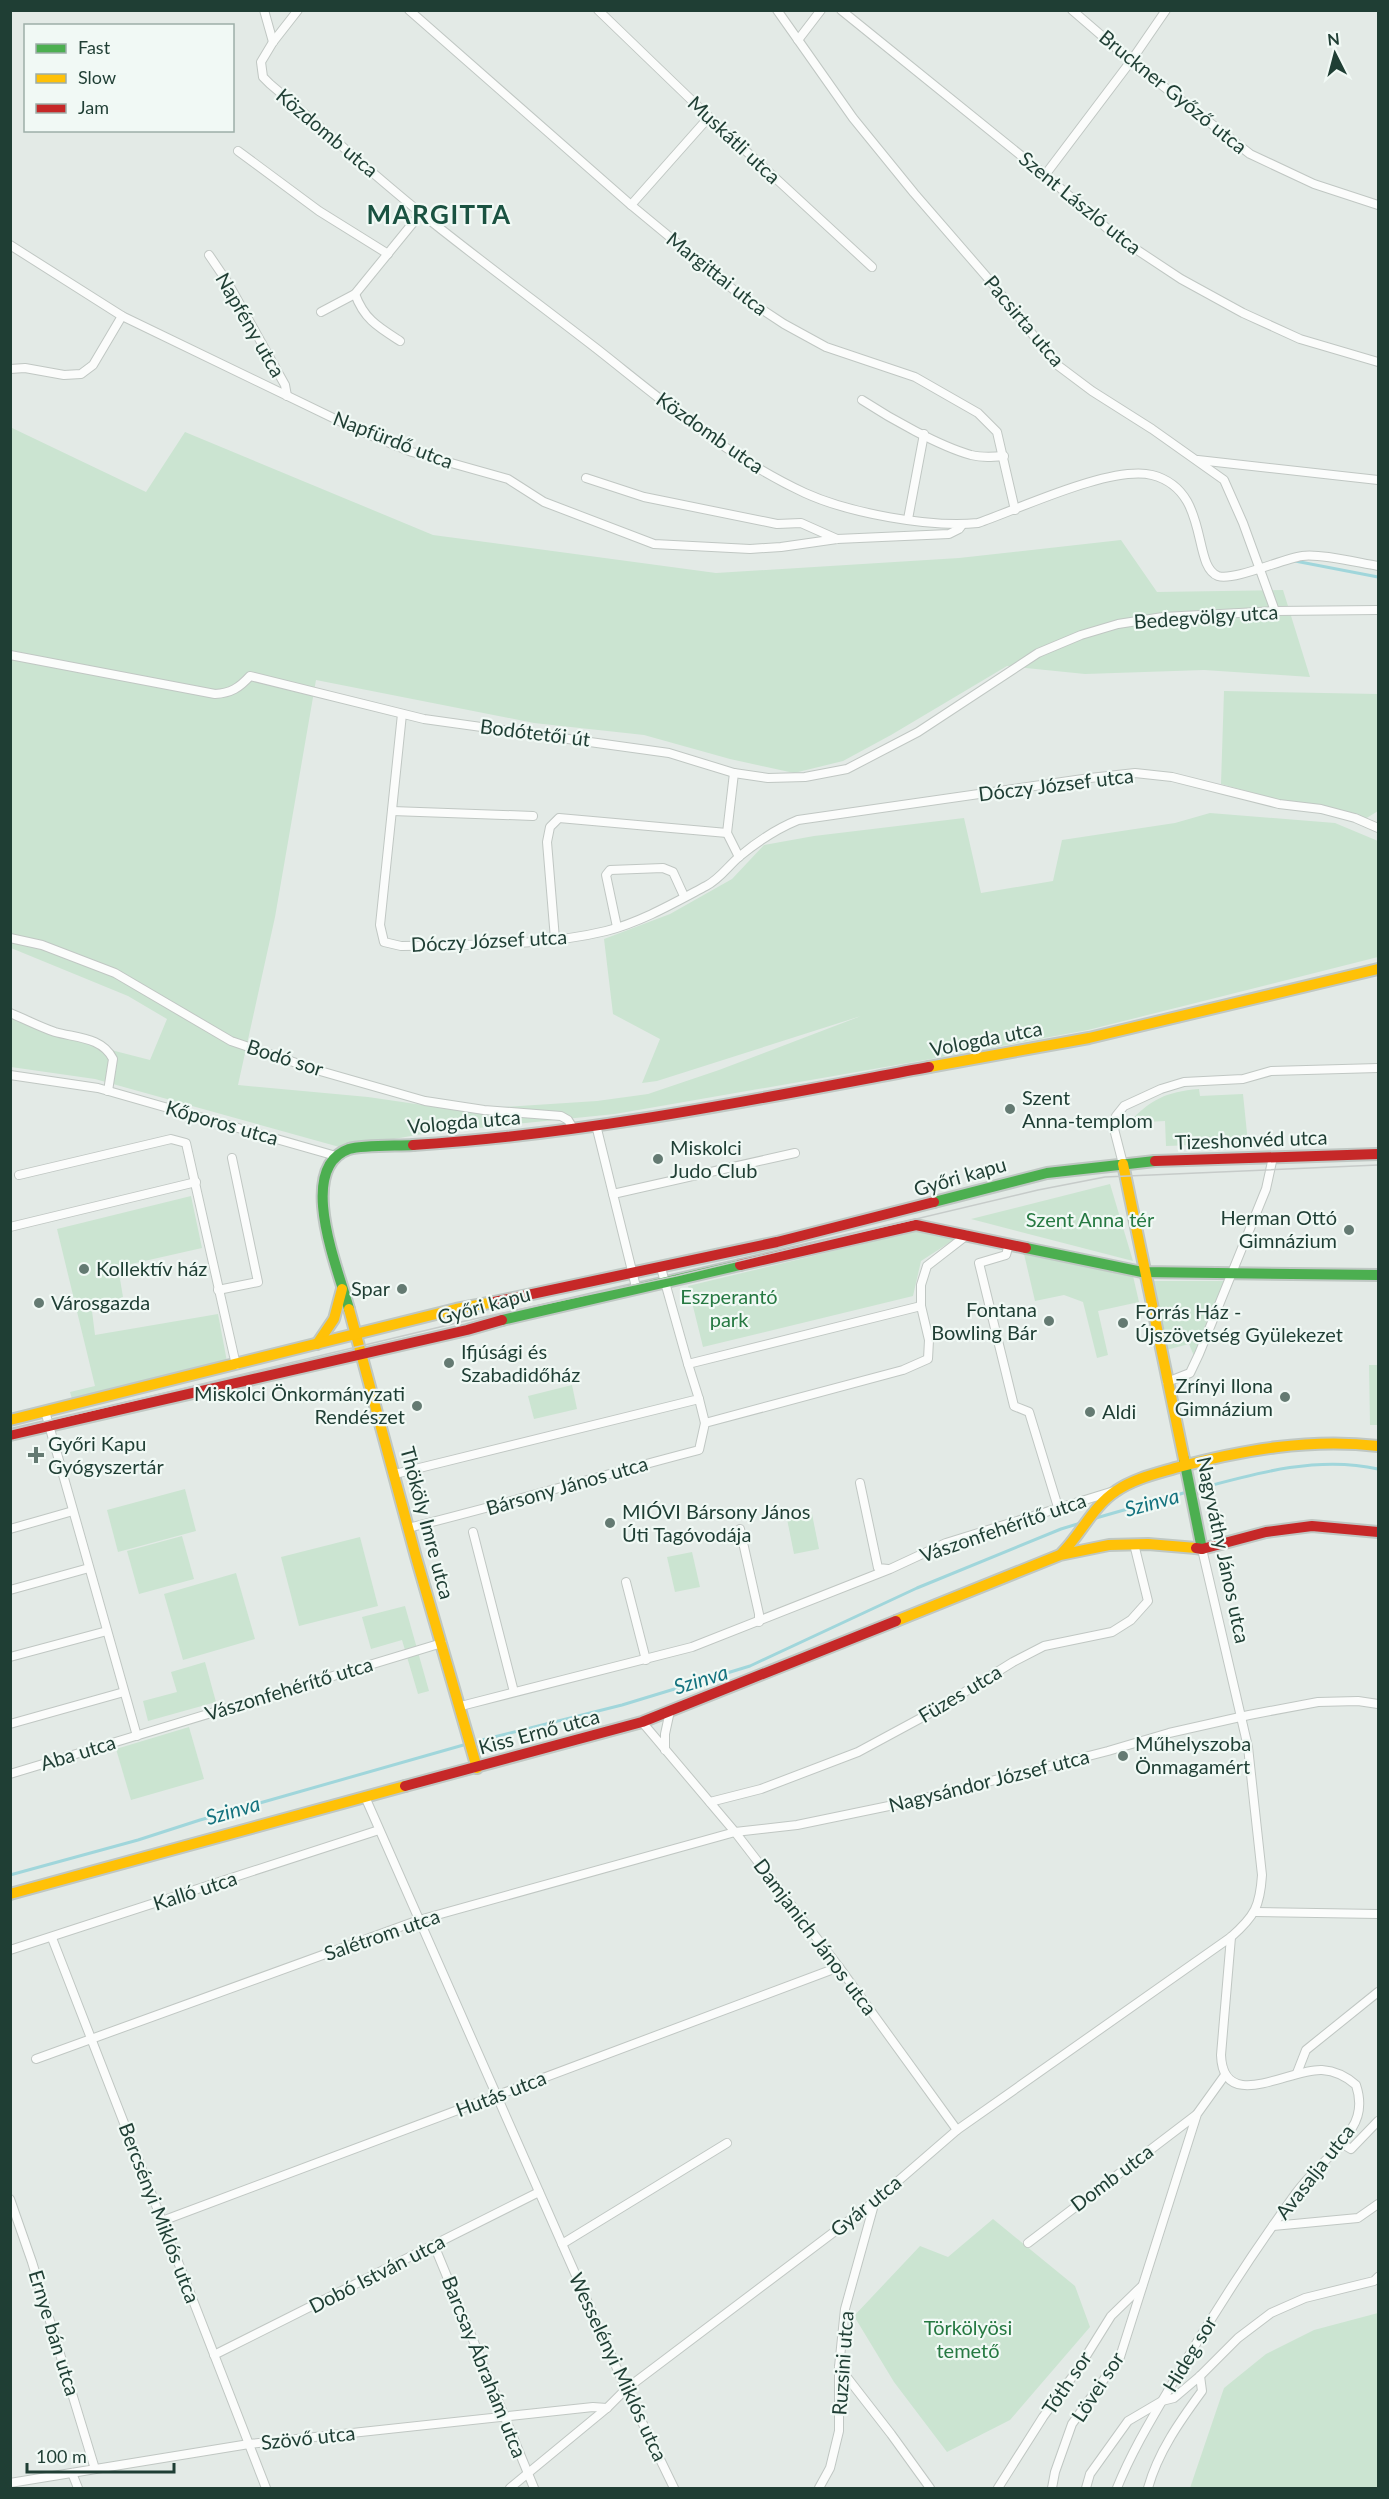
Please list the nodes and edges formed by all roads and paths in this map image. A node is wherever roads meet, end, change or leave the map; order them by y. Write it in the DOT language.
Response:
graph roads {
  1 [pos="264,10"];
  2 [pos="409,10"];
  3 [pos="598,10"];
  4 [pos="777,10"];
  5 [pos="821,10"];
  6 [pos="841,10"];
  7 [pos="1072,10"];
  8 [pos="1166,10"];
  9 [pos="296,13"];
  10 [pos="798,40"];
  11 [pos="273,42"];
  12 [pos="1131,61"];
  13 [pos="709,117"];
  14 [pos="238,150"];
  15 [pos="1045,175"];
  16 [pos="631,205"];
  17 [pos="1378,205"];
  18 [pos="421,213"];
  19 [pos="10,246"];
  20 [pos="388,254"];
  21 [pos="209,255"];
  22 [pos="872,267"];
  23 [pos="355,294"];
  24 [pos="321,312"];
  25 [pos="123,316"];
  26 [pos="400,340"];
  27 [pos="1378,362"];
  28 [pos="10,369"];
  29 [pos="287,396"];
  30 [pos="862,400"];
  31 [pos="924,434"];
  32 [pos="1004,456"];
  33 [pos="1196,459"];
  34 [pos="586,478"];
  35 [pos="1378,480"];
  36 [pos="1015,510"];
  37 [pos="908,519"];
  38 [pos="962,525"];
  39 [pos="837,539"];
  40 [pos="1378,566"];
  41 [pos="1259,569"];
  42 [pos="1378,609"];
  43 [pos="1275,611"];
  44 [pos="1038,652"];
  45 [pos="10,655"];
  46 [pos="402,714"];
  47 [pos="734,773"];
  48 [pos="392,811"];
  49 [pos="533,816"];
  50 [pos="1378,828"];
  51 [pos="727,833"];
  52 [pos="739,857"];
  53 [pos="684,896"];
  54 [pos="617,927"];
  55 [pos="10,938"];
  56 [pos="555,939"];
  57 [pos="1378,969"];
  58 [pos="10,1013"];
  59 [pos="1378,1068"];
  60 [pos="10,1075"];
  61 [pos="108,1091"];
  62 [pos="596,1125"];
  63 [pos="573,1128"];
  64 [pos="795,1153"];
  65 [pos="1378,1154"];
  66 [pos="336,1156"];
  67 [pos="1273,1157"];
  68 [pos="232,1158"];
  69 [pos="1123,1164"];
  70 [pos="19,1174"];
  71 [pos="196,1182"];
  72 [pos="613,1194"];
  73 [pos="10,1227"];
  74 [pos="967,1235"];
  75 [pos="1009,1244"];
  76 [pos="661,1268"];
  77 [pos="1142,1272"];
  78 [pos="1233,1273"];
  79 [pos="633,1274"];
  80 [pos="1378,1275"];
  81 [pos="665,1281"];
  82 [pos="343,1287"];
  83 [pos="636,1287"];
  84 [pos="219,1290"];
  85 [pos="921,1306"];
  86 [pos="357,1335"];
  87 [pos="317,1345"];
  88 [pos="363,1354"];
  89 [pos="688,1364"];
  90 [pos="236,1365"];
  91 [pos="1167,1382"];
  92 [pos="699,1399"];
  93 [pos="45,1411"];
  94 [pos="10,1420"];
  95 [pos="705,1423"];
  96 [pos="49,1426"];
  97 [pos="10,1435"];
  98 [pos="1378,1446"];
  99 [pos="1187,1472"];
  100 [pos="395,1474"];
  101 [pos="860,1483"];
  102 [pos="1117,1491"];
  103 [pos="1058,1508"];
  104 [pos="73,1512"];
  105 [pos="408,1528"];
  106 [pos="10,1529"];
  107 [pos="740,1529"];
  108 [pos="473,1532"];
  109 [pos="1378,1532"];
  110 [pos="1134,1544"];
  111 [pos="1202,1549"];
  112 [pos="1060,1555"];
  113 [pos="89,1568"];
  114 [pos="890,1569"];
  115 [pos="626,1582"];
  116 [pos="10,1590"];
  117 [pos="759,1622"];
  118 [pos="107,1631"];
  119 [pos="442,1643"];
  120 [pos="10,1657"];
  121 [pos="646,1659"];
  122 [pos="124,1692"];
  123 [pos="514,1692"];
  124 [pos="1378,1704"];
  125 [pos="461,1706"];
  126 [pos="670,1711"];
  127 [pos="1241,1717"];
  128 [pos="642,1722"];
  129 [pos="10,1724"];
  130 [pos="137,1736"];
  131 [pos="666,1750"];
  132 [pos="477,1768"];
  133 [pos="10,1774"];
  134 [pos="366,1799"];
  135 [pos="710,1802"];
  136 [pos="379,1830"];
  137 [pos="735,1832"];
  138 [pos="10,1894"];
  139 [pos="1255,1912"];
  140 [pos="1378,1914"];
  141 [pos="419,1920"];
  142 [pos="1231,1936"];
  143 [pos="52,1938"];
  144 [pos="10,1950"];
  145 [pos="839,1967"];
  146 [pos="1378,1992"];
  147 [pos="92,2039"];
  148 [pos="36,2059"];
  149 [pos="1297,2073"];
  150 [pos="1225,2075"];
  151 [pos="496,2095"];
  152 [pos="1197,2114"];
  153 [pos="1378,2121"];
  154 [pos="957,2130"];
  155 [pos="727,2143"];
  156 [pos="1341,2143"];
  157 [pos="539,2192"];
  158 [pos="10,2199"];
  159 [pos="875,2201"];
  160 [pos="1378,2204"];
  161 [pos="855,2216"];
  162 [pos="162,2221"];
  163 [pos="868,2224"];
  164 [pos="1273,2226"];
  165 [pos="1028,2243"];
  166 [pos="562,2244"];
  167 [pos="434,2245"];
  168 [pos="1378,2277"];
  169 [pos="1143,2285"];
  170 [pos="214,2355"];
  171 [pos="838,2367"];
  172 [pos="1200,2376"];
  173 [pos="626,2389"];
  174 [pos="1162,2401"];
  175 [pos="607,2408"];
  176 [pos="504,2417"];
  177 [pos="249,2444"];
  178 [pos="95,2469"];
  179 [pos="72,2473"];
  180 [pos="528,2474"];
  181 [pos="10,2483"];
  182 [pos="78,2488"];
  183 [pos="266,2488"];
  184 [pos="510,2488"];
  185 [pos="534,2488"];
  186 [pos="674,2488"];
  187 [pos="819,2488"];
  188 [pos="930,2488"];
  189 [pos="998,2488"];
  190 [pos="1052,2488"];
  191 [pos="1086,2488"];
  192 [pos="1117,2488"];
  193 [pos="1148,2488"];
  1 -- 11 [label="street"];
  2 -- 16 [label="street, Margittai utca"];
  3 -- 13 [label="street, Muskátli utca"];
  4 -- 10 [label="street, Pacsirta utca"];
  5 -- 10 [label="street"];
  6 -- 15 [label="street, Szent László utca"];
  7 -- 12 [label="street, Bruckner Győző utca"];
  8 -- 12 [label="street"];
  9 -- 11 [label="street"];
  10 -- 33 [label="street, Pacsirta utca"];
  11 -- 18 [label="street, Közdomb utca"];
  12 -- 15 [label="street"];
  12 -- 17 [label="street, Bruckner Győző utca"];
  13 -- 16 [label="street"];
  13 -- 22 [label="street, Muskátli utca"];
  14 -- 20 [label="street"];
  15 -- 27 [label="street, Szent László utca"];
  16 -- 32 [label="street, Margittai utca"];
  18 -- 20 [label="street"];
  18 -- 37 [label="street, Közdomb utca"];
  19 -- 25 [label="street, Napfürdő utca"];
  20 -- 23 [label="street"];
  21 -- 29 [label="street, Napfény utca"];
  23 -- 24 [label="street"];
  23 -- 26 [label="street"];
  25 -- 28 [label="street"];
  25 -- 29 [label="street, Napfürdő utca"];
  29 -- 39 [label="street, Napfürdő utca"];
  30 -- 31 [label="street"];
  31 -- 32 [label="street"];
  31 -- 37 [label="street"];
  32 -- 36 [label="street, Margittai utca"];
  33 -- 35 [label="street"];
  33 -- 41 [label="street, Pacsirta utca"];
  34 -- 39 [label="street, Napfürdő utca"];
  36 -- 38 [label="street, Közdomb utca"];
  36 -- 41 [label="street, Közdomb utca"];
  37 -- 38 [label="street, Közdomb utca"];
  38 -- 39 [label="street, Napfürdő utca"];
  40 -- 41 [label="street, Közdomb utca"];
  41 -- 43 [label="street, Pacsirta utca"];
  42 -- 43 [label="street, Bedegvölgy utca"];
  43 -- 44 [label="street, Bedegvölgy utca"];
  44 -- 47 [label="street, Bodótetői út"];
  45 -- 46 [label="street, Bodótetői út"];
  46 -- 47 [label="street, Bodótetői út"];
  46 -- 48 [label="street, Dóczy József utca"];
  47 -- 51 [label="street"];
  48 -- 49 [label="street"];
  48 -- 56 [label="street, Dóczy József utca"];
  50 -- 52 [label="street, Dóczy József utca"];
  51 -- 52 [label="street"];
  51 -- 56 [label="street"];
  52 -- 53 [label="street, Dóczy József utca"];
  53 -- 54 [label="street, Dóczy József utca"];
  53 -- 54 [label="street"];
  54 -- 56 [label="street, Dóczy József utca"];
  55 -- 63 [label="street, Bodó sor"];
  57 -- 62 [label="street, Vologda utca"];
  58 -- 61 [label="street"];
  59 -- 69 [label="street"];
  60 -- 61 [label="street, Kőporos utca"];
  61 -- 66 [label="street, Kőporos utca"];
  62 -- 63 [label="street, Vologda utca"];
  62 -- 72 [label="street"];
  63 -- 66 [label="street, Vologda utca"];
  64 -- 72 [label="street"];
  65 -- 67 [label="street, Tizeshonvéd utca"];
  66 -- 82 [label="street, Thököly Imre utca"];
  67 -- 69 [label="street, Tizeshonvéd utca"];
  67 -- 78 [label="street"];
  68 -- 84 [label="street, Kőporos utca"];
  69 -- 76 [label="street, Győri kapu"];
  69 -- 77 [label="street, Nagyváthy János utca"];
  70 -- 71 [label="street, Kőporos utca"];
  71 -- 73 [label="street"];
  71 -- 84 [label="street, Kőporos utca"];
  72 -- 79 [label="street"];
  74 -- 75 [label="street"];
  74 -- 81 [label="street, Győri kapu"];
  74 -- 85 [label="street"];
  75 -- 77 [label="street"];
  75 -- 103 [label="street"];
  76 -- 79 [label="street, Győri kapu"];
  76 -- 81 [label="street"];
  77 -- 78 [label="street"];
  77 -- 91 [label="street, Nagyváthy János utca"];
  78 -- 80 [label="street"];
  78 -- 91 [label="street"];
  79 -- 83 [label="street"];
  79 -- 86 [label="street, Győri kapu"];
  81 -- 83 [label="street, Győri kapu"];
  81 -- 89 [label="street"];
  82 -- 86 [label="street, Thököly Imre utca"];
  82 -- 87 [label="street, Thököly Imre utca"];
  83 -- 88 [label="street, Győri kapu"];
  84 -- 90 [label="street, Kőporos utca"];
  85 -- 89 [label="street"];
  85 -- 95 [label="street"];
  86 -- 87 [label="street, Győri kapu"];
  86 -- 88 [label="street, Thököly Imre utca"];
  87 -- 90 [label="street, Győri kapu"];
  88 -- 96 [label="street, Győri kapu"];
  88 -- 100 [label="street, Thököly Imre utca"];
  89 -- 92 [label="street"];
  90 -- 93 [label="street, Győri kapu"];
  91 -- 99 [label="street, Nagyváthy János utca"];
  92 -- 95 [label="street"];
  92 -- 100 [label="street"];
  93 -- 94 [label="street, Győri kapu"];
  93 -- 96 [label="street, Aba utca"];
  95 -- 105 [label="street, Bársony János utca"];
  96 -- 97 [label="street, Győri kapu"];
  96 -- 104 [label="street, Aba utca"];
  98 -- 99 [label="street, Kiss Ernő utca"];
  99 -- 102 [label="street, Kiss Ernő utca"];
  99 -- 111 [label="street, Nagyváthy János utca"];
  100 -- 105 [label="street, Thököly Imre utca"];
  101 -- 114 [label="street"];
  102 -- 103 [label="street, Vászonfehérítő utca"];
  102 -- 112 [label="street, Kiss Ernő utca"];
  103 -- 114 [label="street, Vászonfehérítő utca"];
  104 -- 106 [label="street"];
  104 -- 113 [label="street, Aba utca"];
  105 -- 119 [label="street, Thököly Imre utca"];
  107 -- 117 [label="street"];
  108 -- 123 [label="street"];
  109 -- 111 [label="street, Kiss Ernő utca"];
  110 -- 111 [label="street, Kiss Ernő utca"];
  110 -- 112 [label="street, Kiss Ernő utca"];
  110 -- 135 [label="street, Füzes utca"];
  111 -- 127 [label="street, Nagyváthy János utca"];
  112 -- 126 [label="street, Kiss Ernő utca"];
  113 -- 116 [label="street"];
  113 -- 118 [label="street, Aba utca"];
  114 -- 117 [label="street, Vászonfehérítő utca"];
  115 -- 121 [label="street"];
  117 -- 121 [label="street, Vászonfehérítő utca"];
  118 -- 120 [label="street"];
  118 -- 122 [label="street, Aba utca"];
  119 -- 125 [label="street, Thököly Imre utca"];
  119 -- 130 [label="street, Vászonfehérítő utca"];
  121 -- 123 [label="street, Vászonfehérítő utca"];
  122 -- 129 [label="street"];
  122 -- 130 [label="street, Aba utca"];
  123 -- 125 [label="street, Vászonfehérítő utca"];
  124 -- 127 [label="street, Nagysándor József utca"];
  125 -- 132 [label="street, Thököly Imre utca"];
  126 -- 128 [label="street, Kiss Ernő utca"];
  126 -- 131 [label="street"];
  127 -- 137 [label="street, Nagysándor József utca"];
  127 -- 139 [label="street, Nagyváthy János utca"];
  128 -- 131 [label="street, Damjanich János utca"];
  128 -- 132 [label="street, Kiss Ernő utca"];
  130 -- 133 [label="street, Aba utca"];
  131 -- 135 [label="street, Damjanich János utca"];
  132 -- 134 [label="street, Kiss Ernő utca"];
  134 -- 136 [label="street, Wesselényi Miklós utca"];
  134 -- 138 [label="street, Kiss Ernő utca"];
  135 -- 137 [label="street, Damjanich János utca"];
  136 -- 141 [label="street, Wesselényi Miklós utca"];
  136 -- 143 [label="street, Kalló utca"];
  137 -- 141 [label="street, Salétrom utca"];
  137 -- 145 [label="street, Damjanich János utca"];
  139 -- 140 [label="street"];
  139 -- 142 [label="street"];
  141 -- 147 [label="street, Salétrom utca"];
  141 -- 151 [label="street, Wesselényi Miklós utca"];
  142 -- 150 [label="street"];
  142 -- 154 [label="street, Gyár utca"];
  143 -- 144 [label="street, Kalló utca"];
  143 -- 147 [label="street, Bercsényi Miklós utca"];
  145 -- 151 [label="street, Hutás utca"];
  145 -- 154 [label="street, Damjanich János utca"];
  146 -- 149 [label="street"];
  147 -- 148 [label="street, Salétrom utca"];
  147 -- 162 [label="street, Bercsényi Miklós utca"];
  149 -- 150 [label="street"];
  149 -- 156 [label="street, Avasalja utca"];
  150 -- 152 [label="street, Domb utca"];
  151 -- 157 [label="street, Wesselényi Miklós utca"];
  151 -- 162 [label="street, Hutás utca"];
  152 -- 165 [label="street, Domb utca"];
  152 -- 169 [label="street, Domb utca"];
  153 -- 156 [label="street"];
  154 -- 159 [label="street, Gyár utca"];
  155 -- 166 [label="street"];
  156 -- 164 [label="street, Avasalja utca"];
  157 -- 166 [label="street, Wesselényi Miklós utca"];
  157 -- 167 [label="street, Dobó István utca"];
  158 -- 178 [label="street, Ernye bán utca"];
  159 -- 161 [label="street, Gyár utca"];
  159 -- 163 [label="street, Ruzsini utca"];
  160 -- 164 [label="street"];
  161 -- 163 [label="street"];
  161 -- 173 [label="street, Gyár utca"];
  162 -- 170 [label="street, Bercsényi Miklós utca"];
  163 -- 171 [label="street, Ruzsini utca"];
  164 -- 174 [label="street, Hideg sor"];
  166 -- 173 [label="street, Wesselényi Miklós utca"];
  167 -- 170 [label="street, Dobó István utca"];
  167 -- 176 [label="street, Barcsay Ábrahám utca"];
  168 -- 172 [label="street"];
  169 -- 189 [label="street, Tóth sor"];
  169 -- 190 [label="street, Lövei sor"];
  170 -- 177 [label="street, Bercsényi Miklós utca"];
  171 -- 187 [label="street, Ruzsini utca"];
  171 -- 188 [label="street"];
  172 -- 174 [label="street"];
  172 -- 193 [label="street"];
  173 -- 175 [label="street, Gyár utca"];
  173 -- 186 [label="street, Wesselényi Miklós utca"];
  174 -- 191 [label="street"];
  174 -- 192 [label="street, Hideg sor"];
  175 -- 176 [label="street, Szövő utca"];
  175 -- 180 [label="street, Gyár utca"];
  176 -- 177 [label="street, Szövő utca"];
  176 -- 180 [label="street, Barcsay Ábrahám utca"];
  177 -- 178 [label="street, Szövő utca"];
  177 -- 183 [label="street, Bercsényi Miklós utca"];
  178 -- 179 [label="street, Szövő utca"];
  179 -- 181 [label="street, Szövő utca"];
  179 -- 182 [label="street"];
  180 -- 184 [label="street, Gyár utca"];
  180 -- 185 [label="street, Barcsay Ábrahám utca"];
}
